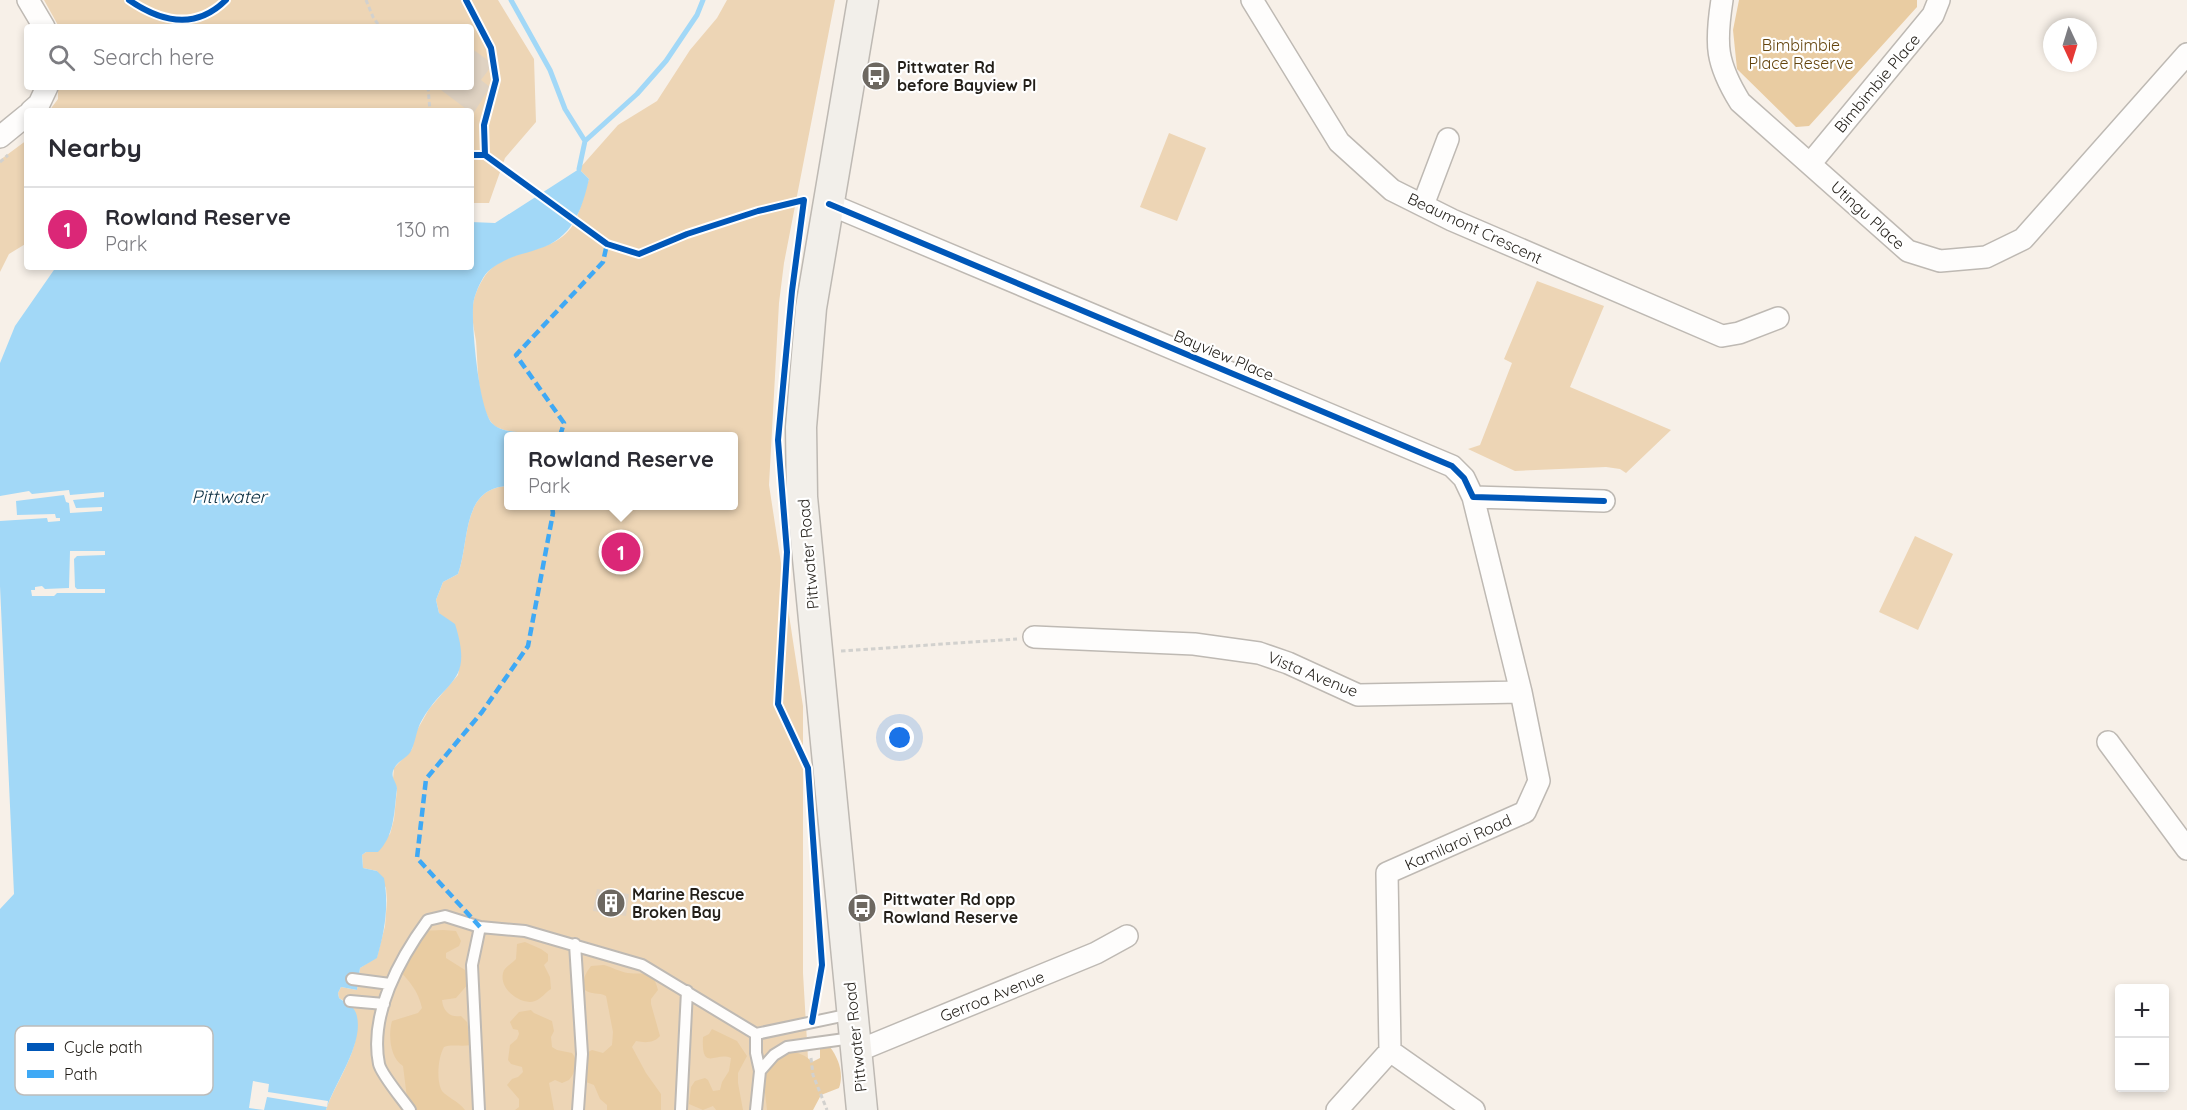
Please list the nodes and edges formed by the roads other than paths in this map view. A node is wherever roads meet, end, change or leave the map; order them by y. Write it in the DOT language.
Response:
graph roads {
  1 [pos="28,0"];
  2 [pos="863,0"];
  3 [pos="1252,0"];
  4 [pos="1722,0"];
  5 [pos="1939,0"];
  6 [pos="42,24"];
  7 [pos="2187,54"];
  8 [pos="46,90"];
  9 [pos="34,108"];
  10 [pos="24,117"];
  11 [pos="0,137"];
  12 [pos="1448,140"];
  13 [pos="1810,164"];
  14 [pos="829,204"];
  15 [pos="1423,205"];
  16 [pos="1778,318"];
  17 [pos="1473,497"];
  18 [pos="1604,501"];
  19 [pos="1034,637"];
  20 [pos="1521,692"];
  21 [pos="2108,742"];
  22 [pos="2187,849"];
  23 [pos="480,927"];
  24 [pos="1127,936"];
  25 [pos="575,944"];
  26 [pos="352,979"];
  27 [pos="390,984"];
  28 [pos="687,991"];
  29 [pos="350,1001"];
  30 [pos="384,1004"];
  31 [pos="756,1034"];
  32 [pos="854,1034"];
  33 [pos="1390,1050"];
  34 [pos="760,1071"];
  35 [pos="410,1110"];
  36 [pos="479,1110"];
  37 [pos="578,1110"];
  38 [pos="681,1110"];
  39 [pos="756,1110"];
  40 [pos="862,1110"];
  41 [pos="1337,1110"];
  42 [pos="1474,1110"];
  1 -- 6 [label="street"];
  2 -- 14 [label="main road, Pittwater Road"];
  3 -- 15 [label="street, Beaumont Crescent"];
  4 -- 13 [label="street, Utingu Place"];
  5 -- 13 [label="street, Bimbimbie Place"];
  7 -- 13 [label="street, Utingu Place"];
  8 -- 9 [label="street"];
  10 -- 11 [label="street"];
  12 -- 15 [label="street"];
  14 -- 17 [label="street, Bayview Place"];
  14 -- 32 [label="main road, Pittwater Road"];
  15 -- 16 [label="street, Beaumont Crescent"];
  17 -- 18 [label="street"];
  17 -- 20 [label="street, Kamilaroi Road"];
  19 -- 20 [label="street, Vista Avenue"];
  20 -- 33 [label="street, Kamilaroi Road"];
  21 -- 22 [label="street"];
  23 -- 25 [label="lane"];
  23 -- 27 [label="lane"];
  23 -- 36 [label="lane"];
  24 -- 32 [label="street, Gerroa Avenue"];
  25 -- 28 [label="lane"];
  25 -- 37 [label="lane"];
  26 -- 27 [label="lane"];
  27 -- 30 [label="lane"];
  28 -- 31 [label="lane"];
  28 -- 38 [label="lane"];
  29 -- 30 [label="lane"];
  30 -- 35 [label="lane"];
  31 -- 32 [label="lane"];
  31 -- 34 [label="lane"];
  32 -- 34 [label="lane"];
  32 -- 40 [label="main road, Pittwater Road"];
  33 -- 41 [label="street"];
  33 -- 42 [label="street"];
  34 -- 39 [label="lane"];
}
